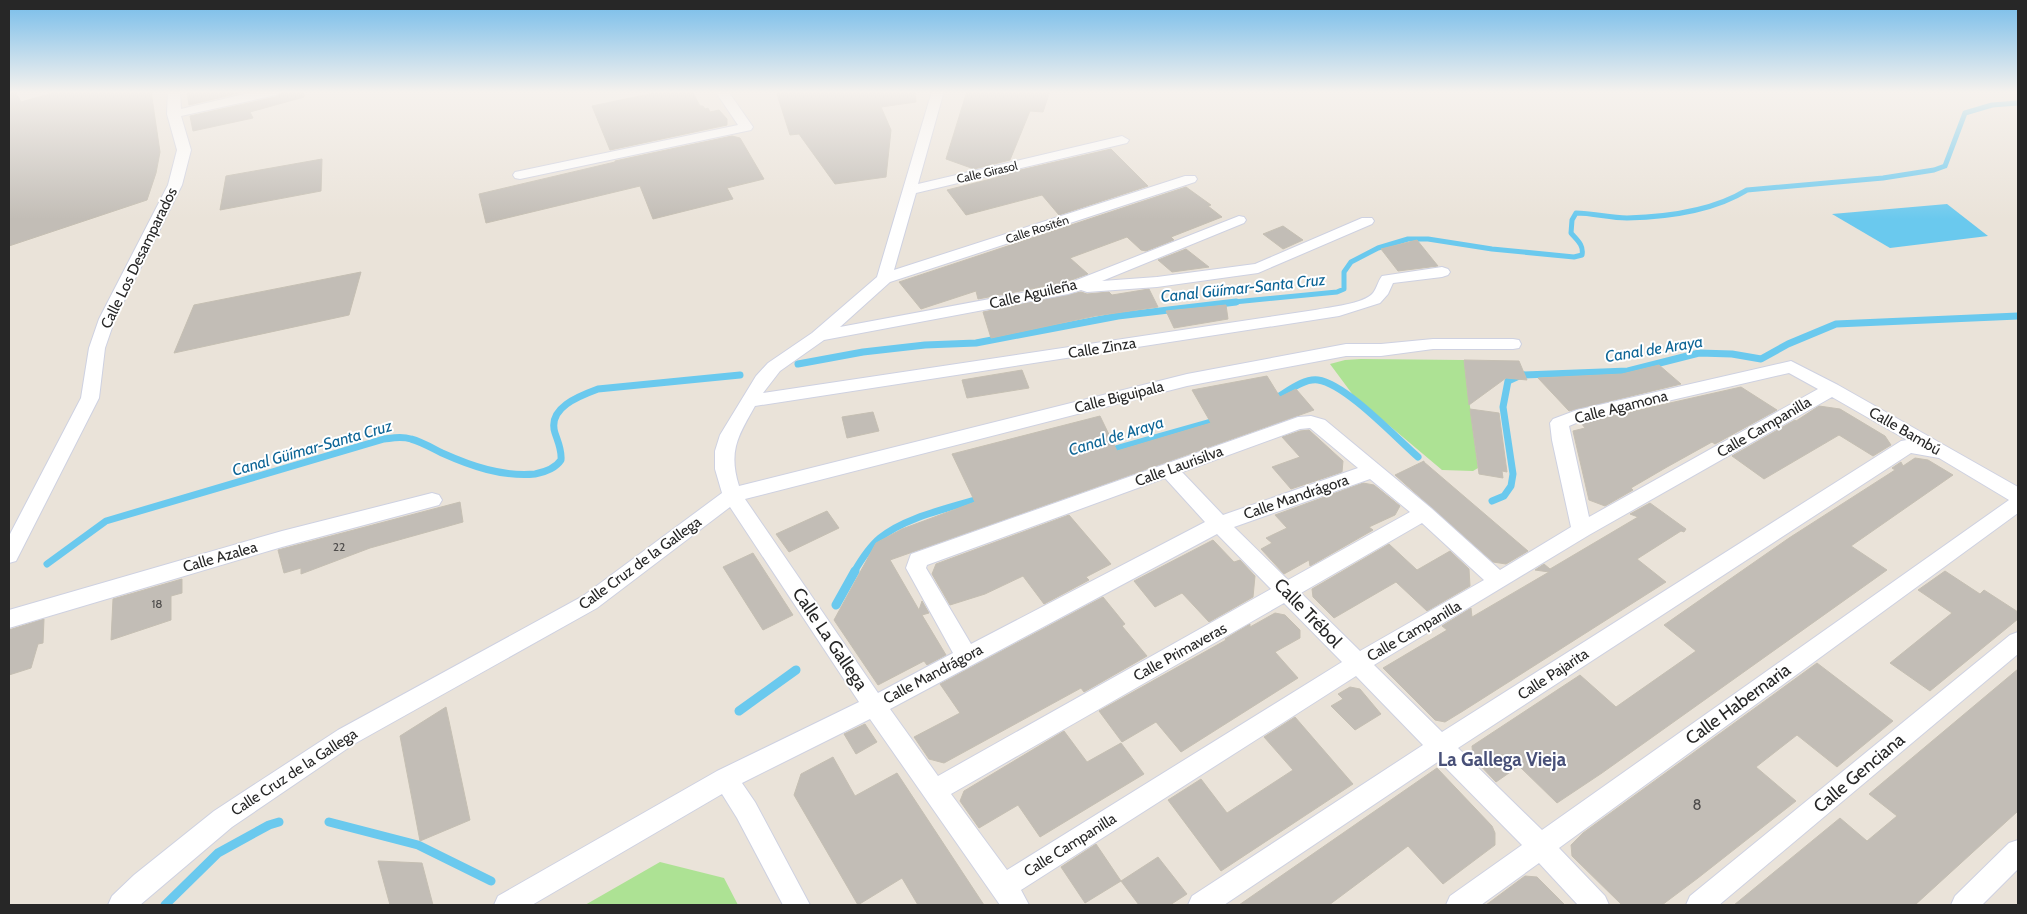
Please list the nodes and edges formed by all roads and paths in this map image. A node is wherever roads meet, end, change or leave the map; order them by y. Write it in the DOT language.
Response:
graph roads {
  1 [pos="179,134"];
  2 [pos="715,134"];
  3 [pos="926,134"];
  4 [pos="1122,140"];
  5 [pos="520,175"];
  6 [pos="1190,179"];
  7 [pos="911,190"];
  8 [pos="1238,220"];
  9 [pos="1367,221"];
  10 [pos="1442,272"];
  11 [pos="884,278"];
  12 [pos="1068,288"];
  13 [pos="818,337"];
  14 [pos="1513,344"];
  15 [pos="1791,367"];
  16 [pos="1832,389"];
  17 [pos="748,401"];
  18 [pos="1903,436"];
  19 [pos="1169,470"];
  20 [pos="1371,471"];
  21 [pos="732,495"];
  22 [pos="2018,496"];
  23 [pos="432,500"];
  24 [pos="2018,503"];
  25 [pos="1424,513"];
  26 [pos="1219,524"];
  27 [pos="1582,530"];
  28 [pos="9,554"];
  29 [pos="1499,581"];
  30 [pos="1287,591"];
  31 [pos="9,619"];
  32 [pos="2018,641"];
  33 [pos="966,656"];
  34 [pos="1357,664"];
  35 [pos="874,706"];
  36 [pos="1441,746"];
  37 [pos="726,780"];
  38 [pos="935,790"];
  39 [pos="1540,846"];
  40 [pos="2018,852"];
  41 [pos="1003,886"];
  42 [pos="121,905"];
  43 [pos="507,905"];
  44 [pos="797,905"];
  45 [pos="1016,905"];
  46 [pos="1201,905"];
  47 [pos="1459,905"];
  48 [pos="1596,905"];
  49 [pos="1699,905"];
  50 [pos="1964,905"];
  1 -- 28 [label="street, Calle Los Desamparados"];
  2 -- 5 [label="street"];
  3 -- 7 [label="street"];
  4 -- 7 [label="street, Calle Girasol"];
  6 -- 11 [label="street, Calle Rositén"];
  7 -- 11 [label="street"];
  8 -- 12 [label="street, Calle Aguileña"];
  9 -- 12 [label="street"];
  10 -- 17 [label="street, Calle Zinza"];
  11 -- 13 [label="street"];
  12 -- 13 [label="street, Calle Aguileña"];
  13 -- 17 [label="street"];
  14 -- 21 [label="street, Calle Biguipala"];
  15 -- 16 [label="street, Calle Bambú"];
  15 -- 27 [label="street, Calle Agamona"];
  16 -- 18 [label="street, Calle Bambú"];
  16 -- 27 [label="street, Calle Campanilla"];
  17 -- 21 [label="street"];
  18 -- 22 [label="street, Calle Bambú"];
  18 -- 36 [label="street, Calle Pajarita"];
  19 -- 20 [label="street, Calle Laurisilva"];
  19 -- 26 [label="street, Calle Trébol"];
  19 -- 33 [label="street, Calle Laurisilva"];
  20 -- 25 [label="street, Calle Laurisilva"];
  20 -- 26 [label="street, Calle Mandrágora"];
  21 -- 35 [label="street, Calle La Gallega"];
  21 -- 42 [label="street, Calle Cruz de la Gallega"];
  23 -- 31 [label="street, Calle Azalea"];
  24 -- 39 [label="street, Calle Habernaria"];
  25 -- 29 [label="street, Calle Laurisilva"];
  25 -- 30 [label="street, Calle Primaveras"];
  26 -- 30 [label="street, Calle Trébol"];
  26 -- 33 [label="street, Calle Mandrágora"];
  27 -- 29 [label="street, Calle Campanilla"];
  29 -- 34 [label="street, Calle Campanilla"];
  30 -- 34 [label="street, Calle Trébol"];
  30 -- 38 [label="street, Calle Primaveras"];
  32 -- 49 [label="street, Calle Genciana"];
  33 -- 35 [label="street, Calle Mandrágora"];
  34 -- 36 [label="street, Calle Trébol"];
  34 -- 41 [label="street, Calle Campanilla"];
  35 -- 37 [label="street, Calle Mandrágora"];
  35 -- 38 [label="street, Calle La Gallega"];
  36 -- 39 [label="street, Calle Trébol"];
  36 -- 46 [label="street, Calle Pajarita"];
  37 -- 43 [label="street, Calle Mandrágora"];
  37 -- 44 [label="street"];
  38 -- 41 [label="street, Calle La Gallega"];
  39 -- 47 [label="street, Calle Habernaria"];
  39 -- 48 [label="street, Calle Trébol"];
  40 -- 50 [label="street"];
  41 -- 45 [label="street, Calle La Gallega"];
}
